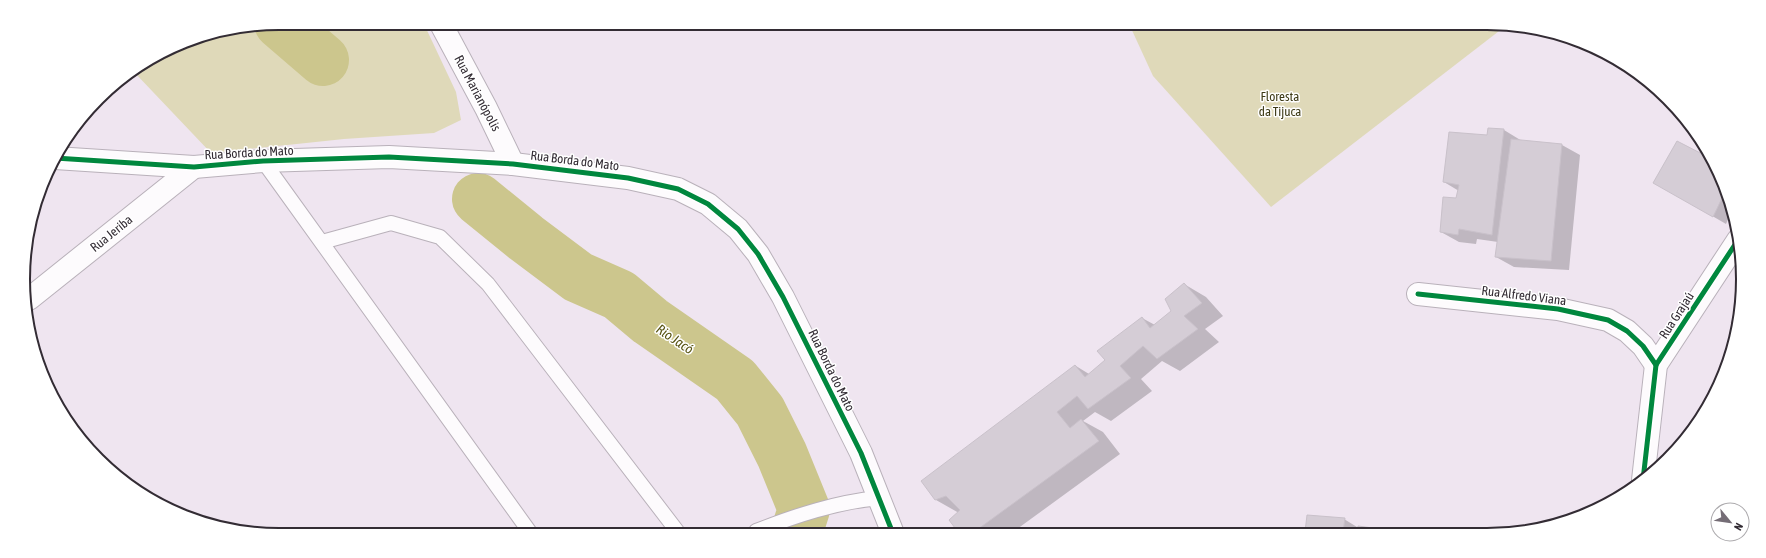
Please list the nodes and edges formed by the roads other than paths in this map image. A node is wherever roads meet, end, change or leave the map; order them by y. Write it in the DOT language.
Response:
graph roads {
  1 [pos="444,30"];
  2 [pos="61,158"];
  3 [pos="263,161"];
  4 [pos="513,164"];
  5 [pos="194,166"];
  6 [pos="322,242"];
  7 [pos="1734,246"];
  8 [pos="1418,294"];
  9 [pos="31,297"];
  10 [pos="1656,365"];
  11 [pos="1644,473"];
  12 [pos="869,499"];
  13 [pos="526,528"];
  14 [pos="675,528"];
  15 [pos="764,528"];
  16 [pos="890,528"];
  1 -- 4 [label="street, Rua Marianópolis"];
  2 -- 5 [label="street, Rua Borda do Mato"];
  3 -- 4 [label="street, Rua Borda do Mato"];
  3 -- 5 [label="street, Rua Borda do Mato"];
  3 -- 6 [label="lane"];
  4 -- 12 [label="street, Rua Borda do Mato"];
  5 -- 9 [label="street, Rua Jeriba"];
  6 -- 13 [label="lane"];
  6 -- 14 [label="lane"];
  7 -- 10 [label="street, Rua Grajaú"];
  8 -- 10 [label="street, Rua Alfredo Viana"];
  10 -- 11 [label="street, Rua Grajaú"];
  12 -- 15 [label="lane"];
  12 -- 16 [label="street, Rua Borda do Mato"];
}
